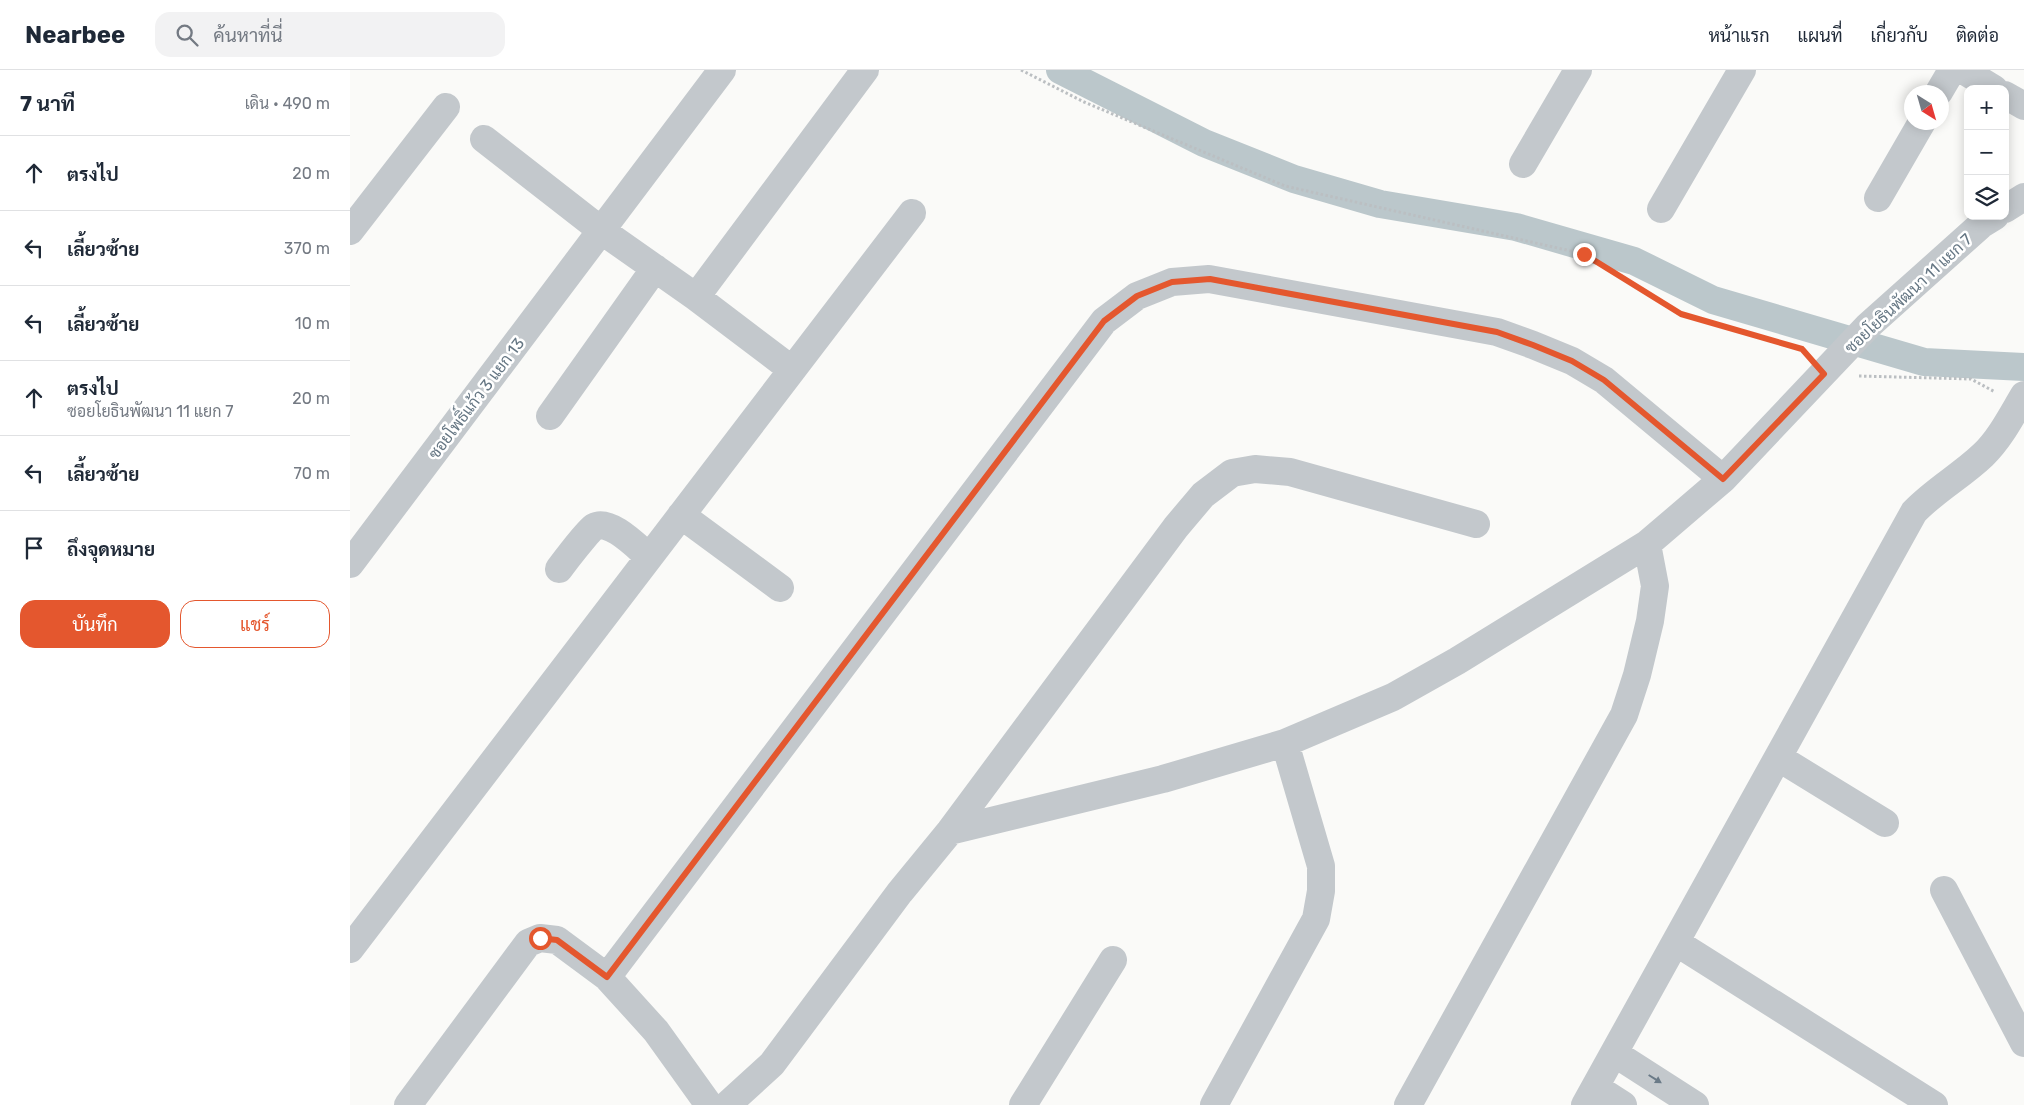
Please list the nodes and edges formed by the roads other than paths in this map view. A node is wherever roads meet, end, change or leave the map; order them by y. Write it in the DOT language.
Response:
graph roads {
  1 [pos="722,70"];
  2 [pos="864,70"];
  3 [pos="1578,70"];
  4 [pos="1742,70"];
  5 [pos="1952,70"];
  6 [pos="1963,70"];
  7 [pos="1943,85"];
  8 [pos="1987,85"];
  9 [pos="2009,97"];
  10 [pos="2024,106"];
  11 [pos="446,108"];
  12 [pos="1917,130"];
  13 [pos="484,139"];
  14 [pos="1523,164"];
  15 [pos="2024,197"];
  16 [pos="1878,198"];
  17 [pos="2009,206"];
  18 [pos="1661,210"];
  19 [pos="912,213"];
  20 [pos="1988,220"];
  21 [pos="350,231"];
  22 [pos="602,231"];
  23 [pos="655,268"];
  24 [pos="696,297"];
  25 [pos="791,369"];
  26 [pos="2022,399"];
  27 [pos="550,416"];
  28 [pos="1723,479"];
  29 [pos="681,515"];
  30 [pos="1476,524"];
  31 [pos="1647,544"];
  32 [pos="649,557"];
  33 [pos="350,564"];
  34 [pos="559,569"];
  35 [pos="780,588"];
  36 [pos="1285,743"];
  37 [pos="1778,758"];
  38 [pos="1885,823"];
  39 [pos="950,831"];
  40 [pos="1944,890"];
  41 [pos="1677,943"];
  42 [pos="350,949"];
  43 [pos="1113,960"];
  44 [pos="607,977"];
  45 [pos="2020,1022"];
  46 [pos="1614,1053"];
  47 [pos="1590,1096"];
  48 [pos="408,1105"];
  49 [pos="709,1105"];
  50 [pos="726,1105"];
  51 [pos="1023,1105"];
  52 [pos="1214,1105"];
  53 [pos="1408,1105"];
  54 [pos="1623,1105"];
  55 [pos="1696,1105"];
  56 [pos="1934,1105"];
  1 -- 22 [label="street, ซอยโพธิ์แก้ว 3 แยก 13"];
  2 -- 24 [label="street"];
  3 -- 14 [label="street"];
  4 -- 18 [label="street"];
  5 -- 7 [label="street"];
  6 -- 8 [label="street"];
  9 -- 10 [label="street"];
  11 -- 21 [label="street"];
  12 -- 16 [label="street"];
  13 -- 22 [label="street"];
  15 -- 17 [label="street"];
  19 -- 25 [label="street"];
  20 -- 28 [label="street, ซอยโยธินพัฒนา 11 แยก 7"];
  22 -- 23 [label="street"];
  22 -- 33 [label="street, ซอยโพธิ์แก้ว 3 แยก 13"];
  23 -- 24 [label="street"];
  23 -- 27 [label="street"];
  24 -- 25 [label="street"];
  25 -- 29 [label="street"];
  26 -- 37 [label="street"];
  28 -- 31 [label="street, ซอยโยธินพัฒนา 11 แยก 7"];
  28 -- 44 [label="street"];
  29 -- 32 [label="street"];
  29 -- 35 [label="street"];
  30 -- 39 [label="street"];
  31 -- 36 [label="street, ซอยโยธินพัฒนา 11 แยก 7"];
  31 -- 53 [label="street"];
  32 -- 34 [label="street"];
  32 -- 42 [label="street"];
  36 -- 39 [label="street, ซอยโยธินพัฒนา 11 แยก 7"];
  36 -- 52 [label="street"];
  37 -- 38 [label="street"];
  37 -- 41 [label="street"];
  39 -- 50 [label="street"];
  40 -- 45 [label="street"];
  41 -- 46 [label="street"];
  41 -- 56 [label="street"];
  43 -- 51 [label="street"];
  44 -- 48 [label="street"];
  44 -- 49 [label="street"];
  46 -- 47 [label="street"];
  46 -- 55 [label="street, one-way"];
  47 -- 54 [label="street"];
}
